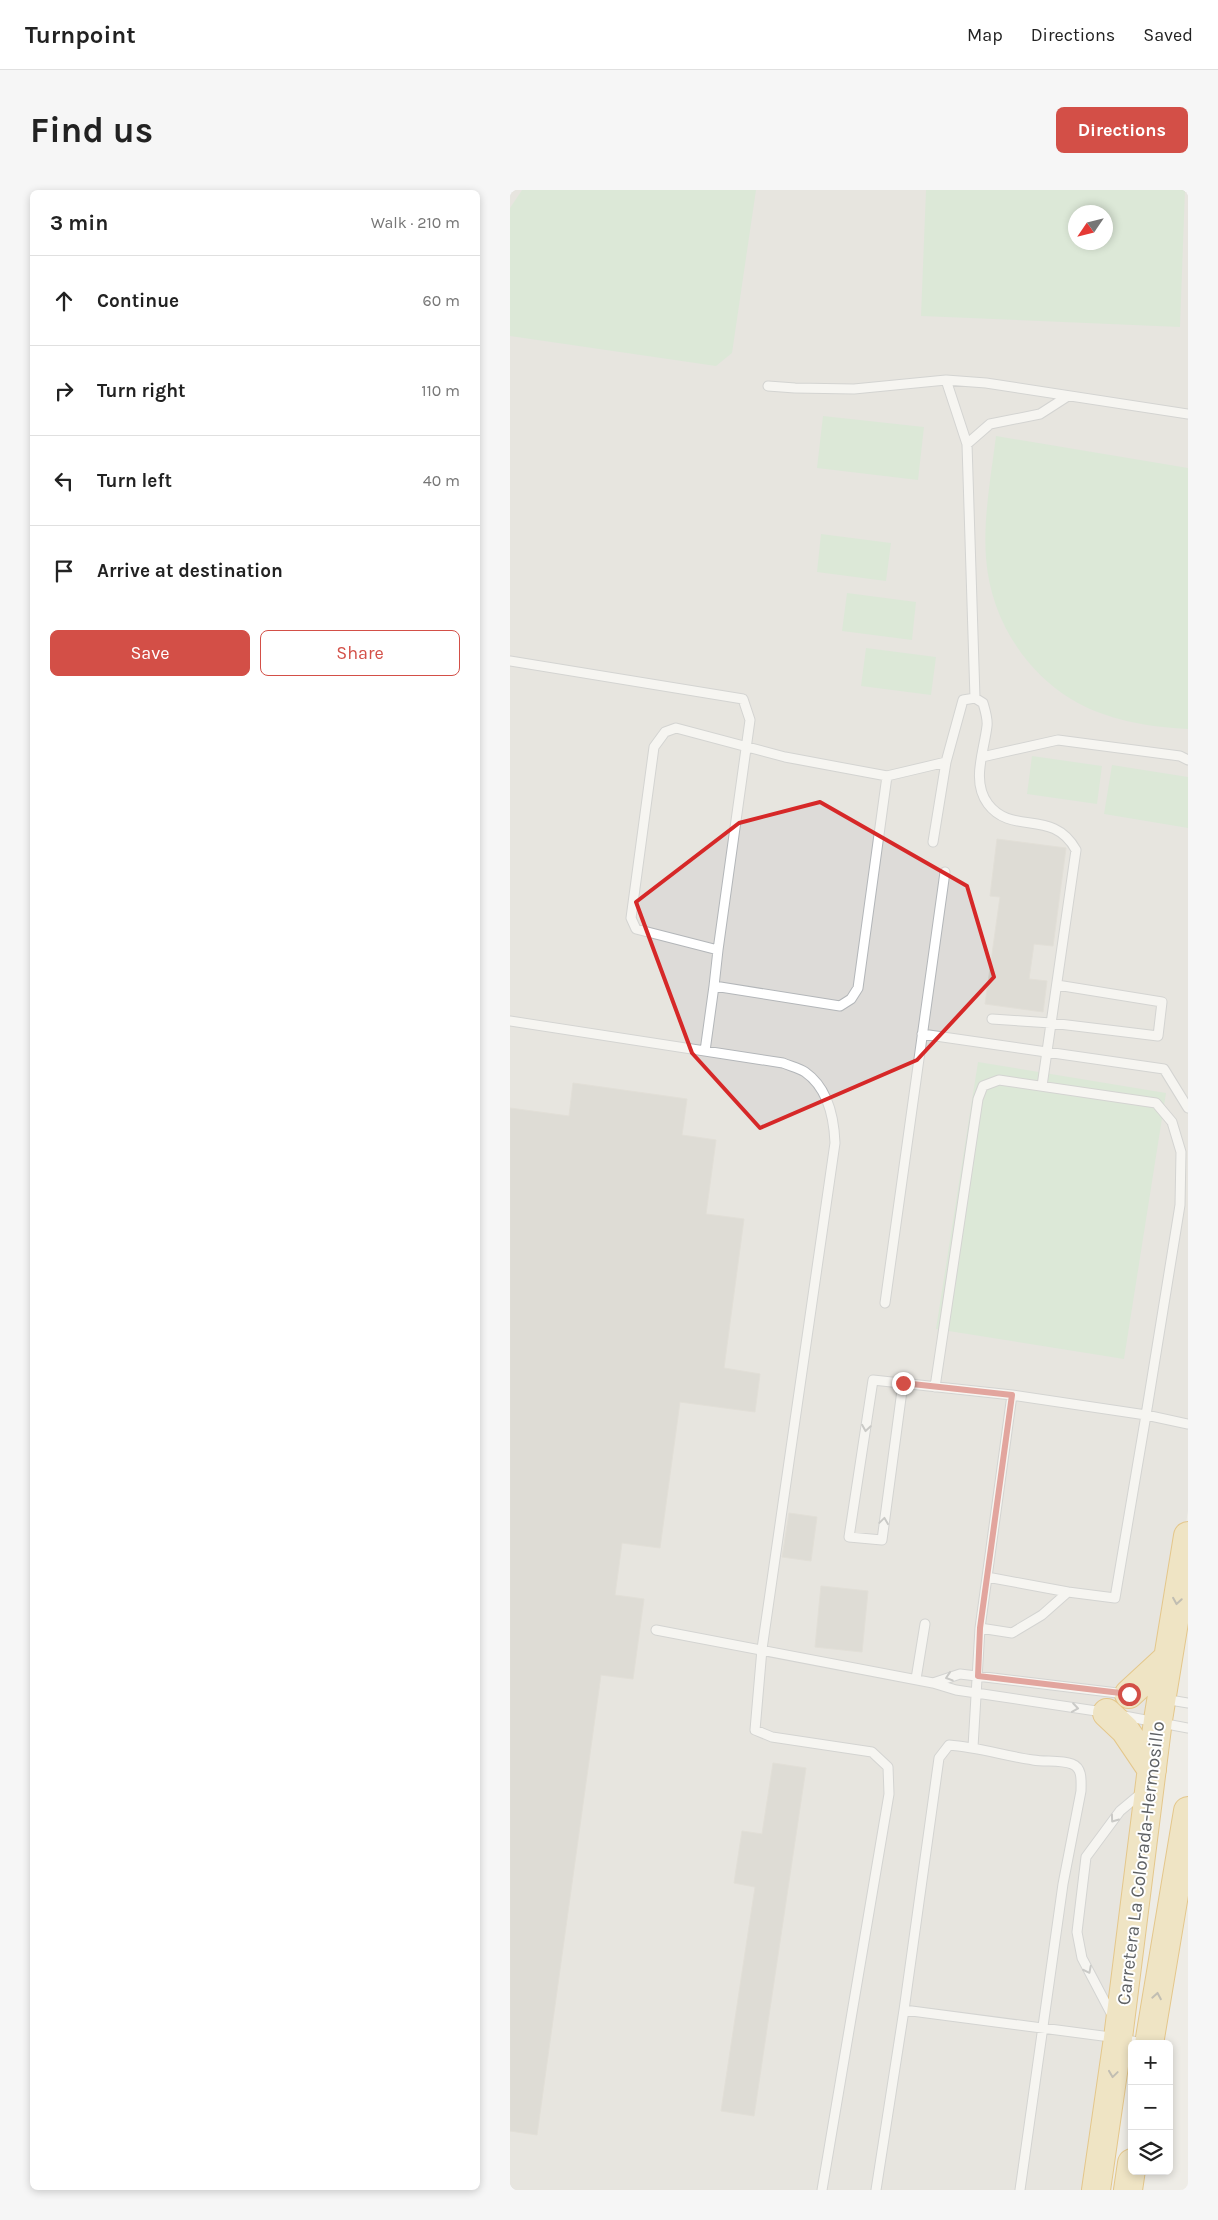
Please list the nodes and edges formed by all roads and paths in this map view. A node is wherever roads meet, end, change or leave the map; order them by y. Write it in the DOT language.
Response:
graph roads {
  1 [pos="946,380"];
  2 [pos="768,386"];
  3 [pos="1068,396"];
  4 [pos="1188,414"];
  5 [pos="967,444"];
  6 [pos="510,661"];
  7 [pos="975,698"];
  8 [pos="745,748"];
  9 [pos="982,757"];
  10 [pos="1188,760"];
  11 [pos="946,762"];
  12 [pos="887,776"];
  13 [pos="933,842"];
  14 [pos="945,872"];
  15 [pos="718,950"];
  16 [pos="1057,985"];
  17 [pos="714,986"];
  18 [pos="992,1018"];
  19 [pos="510,1021"];
  20 [pos="1051,1023"];
  21 [pos="922,1034"];
  22 [pos="1047,1050"];
  23 [pos="705,1051"];
  24 [pos="1042,1086"];
  25 [pos="1188,1108"];
  26 [pos="885,1303"];
  27 [pos="903,1383"];
  28 [pos="935,1387"];
  29 [pos="1012,1395"];
  30 [pos="1146,1415"];
  31 [pos="1188,1424"];
  32 [pos="1188,1536"];
  33 [pos="987,1577"];
  34 [pos="1068,1592"];
  35 [pos="925,1624"];
  36 [pos="980,1628"];
  37 [pos="656,1630"];
  38 [pos="762,1650"];
  39 [pos="978,1676"];
  40 [pos="916,1679"];
  41 [pos="933,1683"];
  42 [pos="978,1694"];
  43 [pos="1149,1701"];
  44 [pos="1188,1702"];
  45 [pos="1107,1713"];
  46 [pos="1188,1728"];
  47 [pos="973,1747"];
  48 [pos="1151,1778"];
  49 [pos="1188,1811"];
  50 [pos="904,2010"];
  51 [pos="1043,2028"];
  52 [pos="1119,2034"];
  53 [pos="1136,2040"];
  54 [pos="1149,2040"];
  55 [pos="1130,2175"];
  56 [pos="822,2190"];
  57 [pos="876,2190"];
  58 [pos="1020,2190"];
  59 [pos="1096,2190"];
  60 [pos="1128,2190"];
  1 -- 2 [label="lane"];
  1 -- 3 [label="lane"];
  1 -- 5 [label="lane"];
  3 -- 4 [label="lane"];
  3 -- 5 [label="lane"];
  5 -- 7 [label="lane"];
  6 -- 8 [label="lane"];
  7 -- 9 [label="lane"];
  7 -- 11 [label="lane"];
  8 -- 12 [label="lane"];
  8 -- 15 [label="lane"];
  8 -- 15 [label="lane"];
  9 -- 10 [label="lane"];
  9 -- 16 [label="lane"];
  11 -- 12 [label="lane"];
  11 -- 13 [label="lane"];
  12 -- 17 [label="lane"];
  14 -- 21 [label="lane"];
  15 -- 17 [label="lane"];
  16 -- 20 [label="lane"];
  16 -- 20 [label="lane"];
  17 -- 23 [label="lane"];
  18 -- 20 [label="lane"];
  19 -- 23 [label="lane"];
  20 -- 22 [label="lane"];
  21 -- 22 [label="lane"];
  21 -- 26 [label="lane"];
  22 -- 24 [label="lane"];
  22 -- 25 [label="lane"];
  23 -- 38 [label="lane"];
  24 -- 28 [label="lane"];
  24 -- 30 [label="lane"];
  27 -- 27 [label="lane, one-way"];
  27 -- 28 [label="lane"];
  28 -- 29 [label="lane"];
  29 -- 30 [label="lane"];
  29 -- 33 [label="lane"];
  30 -- 31 [label="lane"];
  30 -- 34 [label="lane"];
  32 -- 43 [label="highway, Carretera La Colorada-Hermosillo, one-way"];
  33 -- 34 [label="lane"];
  33 -- 36 [label="lane"];
  34 -- 36 [label="lane"];
  35 -- 40 [label="lane"];
  36 -- 39 [label="lane"];
  37 -- 38 [label="lane"];
  38 -- 40 [label="lane"];
  38 -- 56 [label="lane"];
  39 -- 41 [label="lane, one-way"];
  39 -- 42 [label="lane"];
  39 -- 43 [label="lane"];
  40 -- 41 [label="lane"];
  41 -- 42 [label="lane"];
  42 -- 45 [label="lane, one-way"];
  42 -- 47 [label="lane"];
  43 -- 44 [label="lane"];
  43 -- 45 [label="lane"];
  43 -- 46 [label="lane"];
  43 -- 48 [label="highway, Carretera La Colorada-Hermosillo"];
  45 -- 48 [label="highway"];
  47 -- 50 [label="lane"];
  47 -- 51 [label="lane"];
  48 -- 52 [label="highway, Carretera La Colorada-Hermosillo"];
  48 -- 52 [label="lane, one-way"];
  54 -- 49 [label="highway, one-way"];
  50 -- 51 [label="lane"];
  50 -- 57 [label="lane"];
  51 -- 52 [label="lane"];
  51 -- 58 [label="lane"];
  52 -- 53 [label="lane"];
  52 -- 59 [label="highway, Carretera La Colorada-Hermosillo, one-way"];
  55 -- 60 [label="highway"];
}
